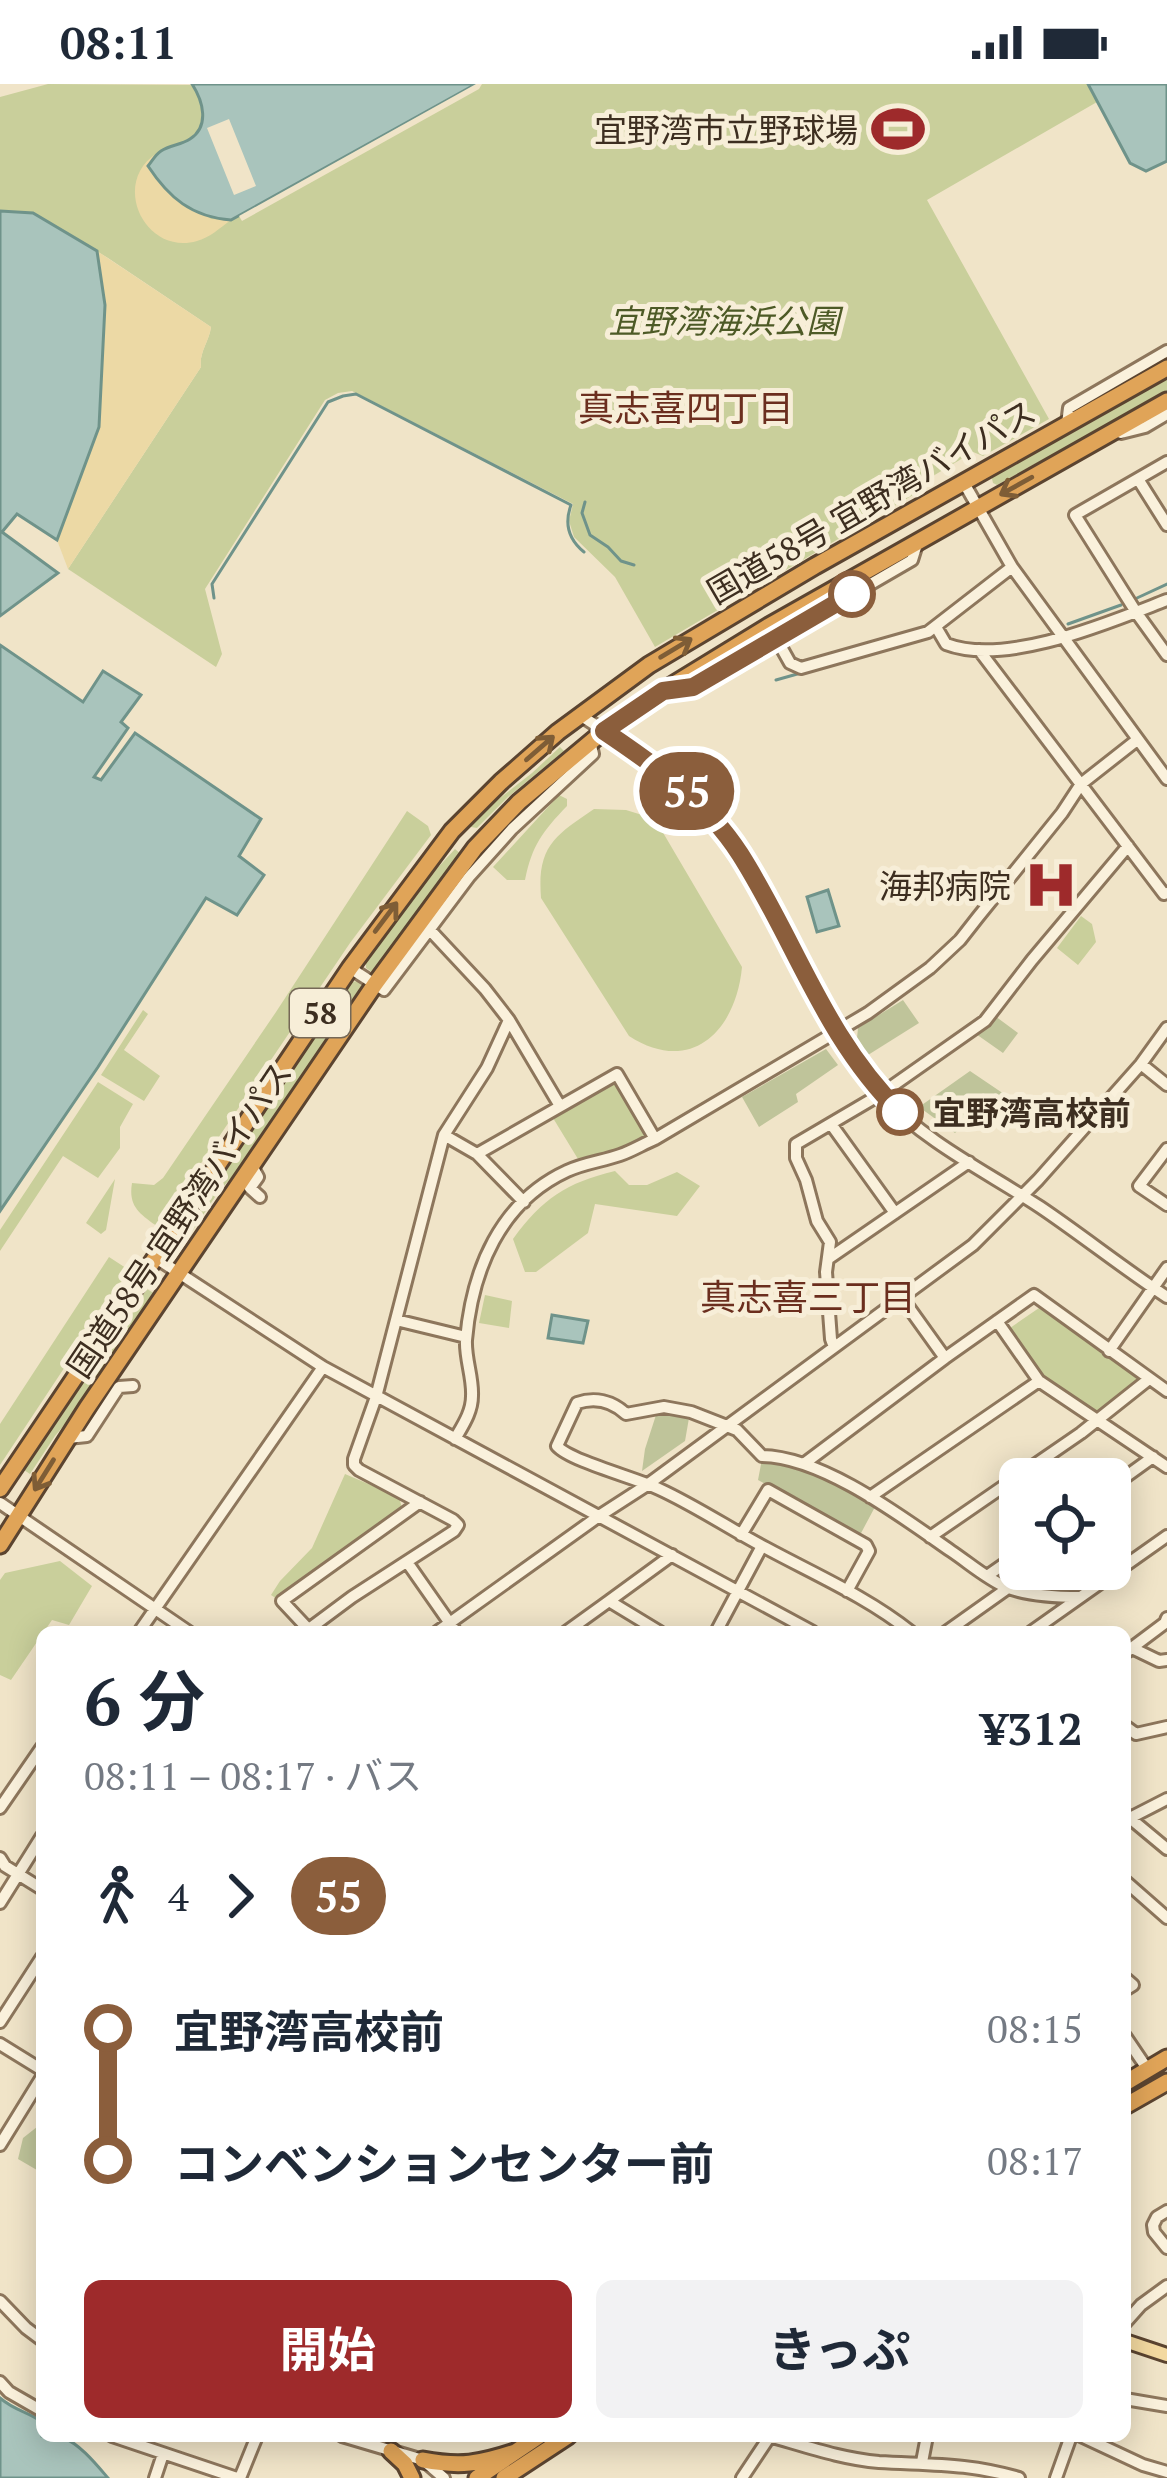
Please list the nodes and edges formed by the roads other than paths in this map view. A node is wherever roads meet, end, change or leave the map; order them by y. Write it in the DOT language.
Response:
graph roads {
  1 [pos="1167,351"];
  2 [pos="1167,368"];
  3 [pos="1167,401"];
  4 [pos="1167,414"];
  5 [pos="1067,424"];
  6 [pos="1105,436"];
  7 [pos="1167,462"];
  8 [pos="1138,479"];
  9 [pos="964,483"];
  10 [pos="977,508"];
  11 [pos="1167,525"];
  12 [pos="918,541"];
  13 [pos="1012,567"];
  14 [pos="1167,601"];
  15 [pos="1136,612"];
  16 [pos="936,627"];
  17 [pos="776,638"];
  18 [pos="1062,638"];
  19 [pos="979,650"];
  20 [pos="1167,655"];
  21 [pos="663,691"];
  22 [pos="580,715"];
  23 [pos="597,736"];
  24 [pos="1137,740"];
  25 [pos="1167,779"];
  26 [pos="1081,784"];
  27 [pos="1128,846"];
  28 [pos="1167,893"];
  29 [pos="429,929"];
  30 [pos="350,968"];
  31 [pos="375,984"];
  32 [pos="509,1020"];
  33 [pos="1167,1028"];
  34 [pos="835,1033"];
  35 [pos="1141,1064"];
  36 [pos="1167,1085"];
  37 [pos="881,1094"];
  38 [pos="560,1106"];
  39 [pos="831,1124"];
  40 [pos="444,1135"];
  41 [pos="655,1139"];
  42 [pos="1167,1149"];
  43 [pos="477,1154"];
  44 [pos="969,1162"];
  45 [pos="251,1166"];
  46 [pos="1022,1196"];
  47 [pos="260,1197"];
  48 [pos="524,1202"];
  49 [pos="1167,1204"];
  50 [pos="896,1214"];
  51 [pos="156,1258"];
  52 [pos="827,1259"];
  53 [pos="1167,1268"];
  54 [pos="180,1273"];
  55 [pos="1153,1288"];
  56 [pos="1167,1297"];
  57 [pos="902,1298"];
  58 [pos="396,1320"];
  59 [pos="997,1321"];
  60 [pos="466,1337"];
  61 [pos="834,1347"];
  62 [pos="1108,1351"];
  63 [pos="944,1358"];
  64 [pos="323,1367"];
  65 [pos="1149,1379"];
  66 [pos="1040,1381"];
  67 [pos="133,1386"];
  68 [pos="1167,1391"];
  69 [pos="376,1396"];
  70 [pos="1097,1420"];
  71 [pos="729,1426"];
  72 [pos="68,1438"];
  73 [pos="455,1439"];
  74 [pos="1153,1457"];
  75 [pos="805,1463"];
  76 [pos="1167,1467"];
  77 [pos="1131,1473"];
  78 [pos="647,1485"];
  79 [pos="0,1489"];
  80 [pos="870,1497"];
  81 [pos="420,1502"];
  82 [pos="0,1503"];
  83 [pos="19,1516"];
  84 [pos="599,1516"];
  85 [pos="742,1535"];
  86 [pos="1167,1536"];
  87 [pos="930,1537"];
  88 [pos="2,1542"];
  89 [pos="762,1546"];
  90 [pos="672,1556"];
  91 [pos="407,1562"];
  92 [pos="999,1567"];
  93 [pos="987,1576"];
  94 [pos="999,1583"];
  95 [pos="738,1590"];
  96 [pos="1005,1590"];
  97 [pos="1018,1590"];
  98 [pos="848,1591"];
  99 [pos="1080,1597"];
  100 [pos="609,1601"];
  101 [pos="156,1608"];
  102 [pos="1167,1618"];
  103 [pos="143,1626"];
  104 [pos="181,1626"];
  105 [pos="305,1626"];
  106 [pos="316,1626"];
  107 [pos="452,1626"];
  108 [pos="456,1626"];
  109 [pos="574,1626"];
  110 [pos="650,1626"];
  111 [pos="719,1626"];
  112 [pos="802,1626"];
  113 [pos="903,1626"];
  114 [pos="954,1626"];
  115 [pos="1042,1626"];
  116 [pos="1131,1649"];
  117 [pos="1131,1652"];
  118 [pos="1167,1660"];
  119 [pos="1167,1727"];
  120 [pos="1131,1730"];
  121 [pos="36,1756"];
  122 [pos="1167,1799"];
  123 [pos="0,1808"];
  124 [pos="1131,1816"];
  125 [pos="1131,1821"];
  126 [pos="36,1845"];
  127 [pos="1167,1849"];
  128 [pos="0,1858"];
  129 [pos="18,1873"];
  130 [pos="36,1885"];
  131 [pos="1131,1886"];
  132 [pos="0,1904"];
  133 [pos="1167,1918"];
  134 [pos="36,1966"];
  135 [pos="0,2022"];
  136 [pos="0,2044"];
  137 [pos="1131,2045"];
  138 [pos="1167,2058"];
  139 [pos="1148,2069"];
  140 [pos="36,2070"];
  141 [pos="1131,2079"];
  142 [pos="36,2084"];
  143 [pos="1165,2087"];
  144 [pos="1131,2103"];
  145 [pos="0,2145"];
  146 [pos="1167,2211"];
  147 [pos="1167,2248"];
  148 [pos="1166,2288"];
  149 [pos="0,2301"];
  150 [pos="1131,2317"];
  151 [pos="36,2336"];
  152 [pos="1131,2343"];
  153 [pos="1167,2355"];
  154 [pos="0,2382"];
  155 [pos="1131,2400"];
  156 [pos="1167,2406"];
  157 [pos="36,2408"];
  158 [pos="129,2442"];
  159 [pos="254,2442"];
  160 [pos="362,2442"];
  161 [pos="530,2442"];
  162 [pos="559,2442"];
  163 [pos="765,2442"];
  164 [pos="792,2442"];
  165 [pos="926,2442"];
  166 [pos="1069,2442"];
  167 [pos="1094,2442"];
  168 [pos="392,2451"];
  169 [pos="515,2452"];
  170 [pos="163,2454"];
  171 [pos="423,2460"];
  172 [pos="922,2462"];
  173 [pos="1167,2472"];
  174 [pos="154,2478"];
  175 [pos="238,2478"];
  176 [pos="412,2478"];
  177 [pos="445,2478"];
  178 [pos="476,2478"];
  179 [pos="504,2478"];
  180 [pos="742,2478"];
  181 [pos="1019,2478"];
  182 [pos="1056,2478"];
  1 -- 5 [label="street"];
  2 -- 5 [label="highway, 国道58号 宜野湾バイパス / 58"];
  3 -- 6 [label="highway, 国道58号 宜野湾バイパス / 58"];
  4 -- 6 [label="street"];
  5 -- 9 [label="highway, 国道58号 宜野湾バイパス / 58"];
  6 -- 10 [label="highway, 国道58号 宜野湾バイパス / 58, one-way"];
  7 -- 8 [label="street"];
  8 -- 11 [label="street"];
  8 -- 15 [label="street"];
  9 -- 10 [label="street"];
  22 -- 9 [label="highway, 国道58号 宜野湾バイパス / 58, one-way"];
  10 -- 12 [label="highway, 国道58号 宜野湾バイパス / 58"];
  10 -- 13 [label="street"];
  12 -- 17 [label="street"];
  12 -- 21 [label="highway, 国道58号 宜野湾バイパス / 58"];
  13 -- 16 [label="street"];
  13 -- 18 [label="street"];
  14 -- 15 [label="street"];
  15 -- 18 [label="street"];
  15 -- 20 [label="street"];
  16 -- 17 [label="street"];
  16 -- 19 [label="street"];
  17 -- 21 [label="street"];
  18 -- 19 [label="street"];
  18 -- 24 [label="street"];
  19 -- 26 [label="street"];
  21 -- 23 [label="highway, 国道58号 宜野湾バイパス / 58"];
  22 -- 23 [label="street"];
  30 -- 22 [label="highway, 国道58号 宜野湾バイパス / 58, one-way"];
  23 -- 29 [label="street"];
  23 -- 31 [label="highway, 国道58号 宜野湾バイパス / 58"];
  23 -- 34 [label="street"];
  24 -- 25 [label="street"];
  24 -- 26 [label="street"];
  26 -- 27 [label="street"];
  26 -- 34 [label="street"];
  27 -- 28 [label="street"];
  27 -- 37 [label="street"];
  29 -- 31 [label="street"];
  29 -- 32 [label="street"];
  30 -- 31 [label="street"];
  30 -- 51 [label="highway, 国道58号 宜野湾バイパス / 58"];
  31 -- 45 [label="highway, 国道58号 宜野湾バイパス / 58"];
  32 -- 38 [label="street"];
  32 -- 40 [label="street"];
  33 -- 35 [label="street"];
  34 -- 37 [label="street"];
  34 -- 41 [label="street"];
  35 -- 36 [label="street"];
  35 -- 46 [label="street"];
  37 -- 39 [label="street"];
  37 -- 44 [label="street"];
  38 -- 41 [label="street"];
  38 -- 43 [label="street"];
  39 -- 50 [label="street"];
  39 -- 52 [label="street"];
  40 -- 43 [label="street"];
  40 -- 58 [label="street"];
  41 -- 48 [label="street"];
  42 -- 49 [label="street"];
  43 -- 48 [label="street"];
  44 -- 46 [label="street"];
  44 -- 50 [label="street"];
  45 -- 47 [label="street"];
  45 -- 54 [label="highway, 国道58号 宜野湾バイパス / 58"];
  46 -- 55 [label="street"];
  46 -- 57 [label="street"];
  48 -- 60 [label="street"];
  50 -- 52 [label="street"];
  51 -- 54 [label="street"];
  51 -- 79 [label="highway, 国道58号 宜野湾バイパス / 58"];
  52 -- 61 [label="street"];
  53 -- 55 [label="street"];
  54 -- 64 [label="street"];
  54 -- 72 [label="highway, 国道58号 宜野湾バイパス / 58"];
  55 -- 56 [label="street"];
  55 -- 62 [label="street"];
  57 -- 61 [label="street"];
  57 -- 63 [label="street"];
  58 -- 60 [label="street"];
  58 -- 69 [label="street"];
  59 -- 62 [label="street"];
  59 -- 63 [label="street"];
  59 -- 66 [label="street"];
  60 -- 73 [label="street"];
  61 -- 71 [label="street"];
  62 -- 65 [label="street"];
  63 -- 75 [label="street"];
  64 -- 69 [label="street"];
  64 -- 101 [label="street"];
  65 -- 68 [label="street"];
  65 -- 70 [label="street"];
  66 -- 70 [label="street"];
  66 -- 80 [label="street"];
  67 -- 72 [label="street"];
  69 -- 73 [label="street"];
  69 -- 81 [label="street"];
  70 -- 74 [label="street"];
  70 -- 87 [label="street"];
  71 -- 75 [label="street"];
  71 -- 78 [label="street"];
  71 -- 78 [label="street"];
  72 -- 83 [label="highway, 国道58号 宜野湾バイパス / 58, one-way"];
  73 -- 84 [label="street"];
  74 -- 76 [label="street"];
  74 -- 77 [label="street"];
  75 -- 80 [label="street"];
  78 -- 84 [label="street"];
  78 -- 85 [label="street"];
  80 -- 87 [label="street"];
  81 -- 91 [label="street"];
  81 -- 105 [label="street"];
  82 -- 83 [label="street"];
  83 -- 88 [label="highway, 国道58号 宜野湾バイパス / 58"];
  83 -- 101 [label="street"];
  84 -- 90 [label="street"];
  84 -- 108 [label="street"];
  85 -- 89 [label="street"];
  85 -- 98 [label="street"];
  86 -- 99 [label="street"];
  87 -- 93 [label="street"];
  89 -- 95 [label="street"];
  89 -- 98 [label="street"];
  90 -- 95 [label="street"];
  90 -- 100 [label="street"];
  91 -- 106 [label="street"];
  91 -- 107 [label="street"];
  92 -- 93 [label="street"];
  93 -- 94 [label="street"];
  95 -- 111 [label="street"];
  95 -- 112 [label="street"];
  96 -- 114 [label="street"];
  97 -- 99 [label="street"];
  98 -- 113 [label="street"];
  99 -- 115 [label="street"];
  100 -- 109 [label="street"];
  100 -- 110 [label="street"];
  101 -- 103 [label="street"];
  101 -- 104 [label="street"];
  102 -- 116 [label="street"];
  117 -- 118 [label="street"];
  119 -- 120 [label="street"];
  121 -- 123 [label="street"];
  122 -- 124 [label="street"];
  125 -- 127 [label="street"];
  126 -- 129 [label="street"];
  128 -- 129 [label="street"];
  129 -- 130 [label="street"];
  129 -- 132 [label="street"];
  131 -- 133 [label="street"];
  134 -- 135 [label="street"];
  136 -- 140 [label="street"];
  137 -- 139 [label="street"];
  138 -- 139 [label="highway"];
  139 -- 141 [label="highway"];
  142 -- 145 [label="street"];
  143 -- 144 [label="highway"];
  146 -- 147 [label="street"];
  148 -- 150 [label="street"];
  149 -- 151 [label="street"];
  152 -- 153 [label="main road"];
  154 -- 157 [label="street"];
  155 -- 156 [label="street"];
  158 -- 170 [label="street"];
  159 -- 175 [label="street"];
  160 -- 168 [label="street"];
  161 -- 169 [label="highway"];
  162 -- 179 [label="highway"];
  163 -- 180 [label="street"];
  164 -- 172 [label="street"];
  165 -- 172 [label="street"];
  166 -- 182 [label="street"];
  167 -- 173 [label="street"];
  168 -- 171 [label="street"];
  168 -- 176 [label="highway"];
  169 -- 171 [label="highway"];
  169 -- 178 [label="highway"];
  170 -- 174 [label="street"];
  170 -- 175 [label="street"];
  171 -- 177 [label="street"];
  172 -- 181 [label="street"];
}
